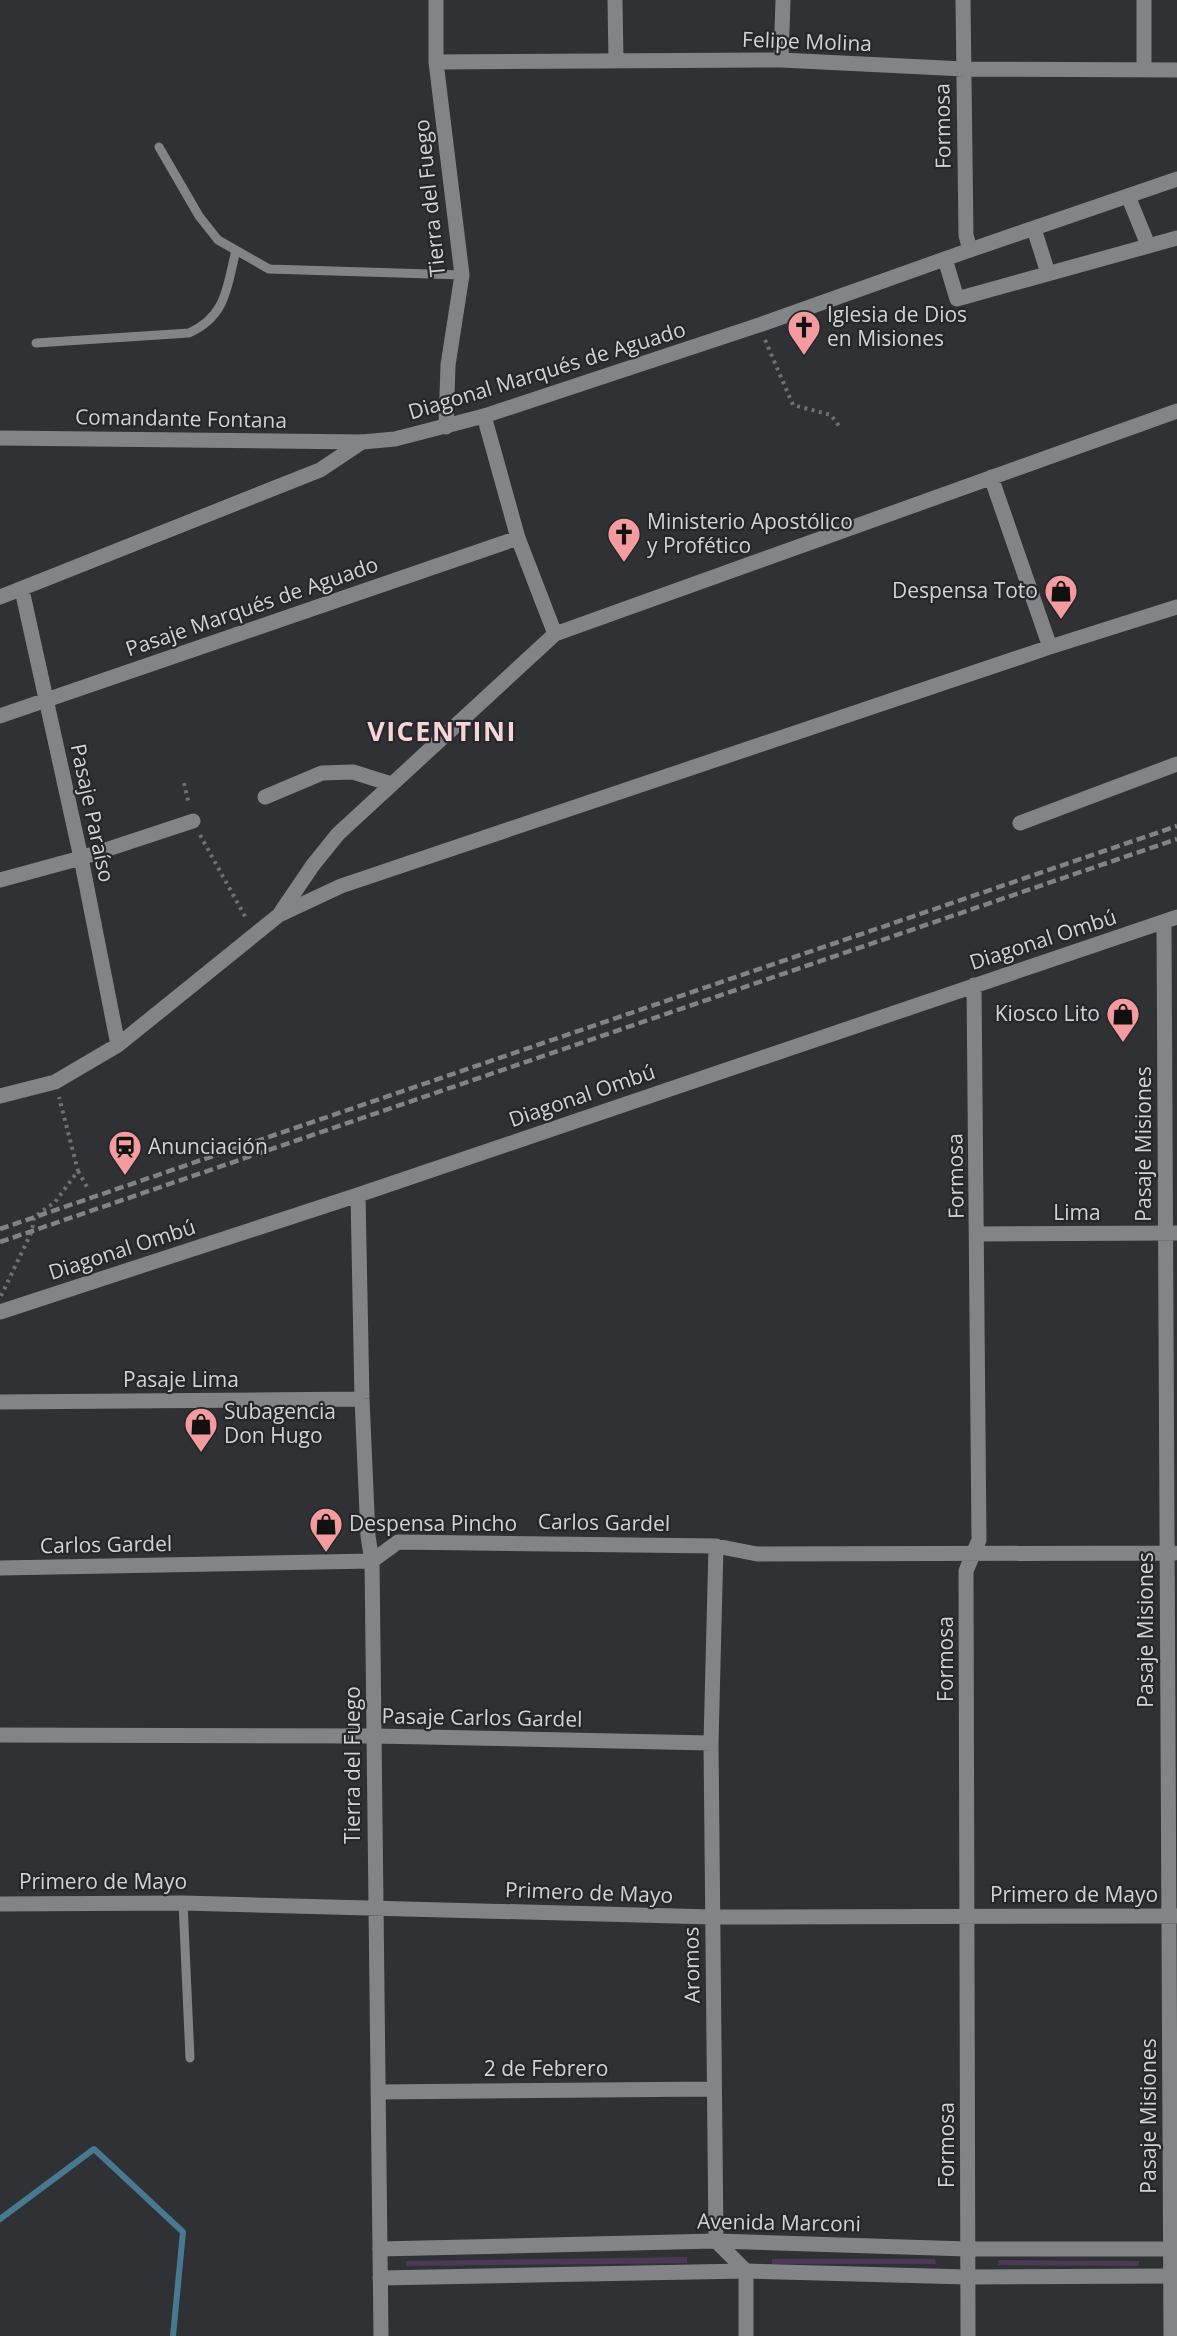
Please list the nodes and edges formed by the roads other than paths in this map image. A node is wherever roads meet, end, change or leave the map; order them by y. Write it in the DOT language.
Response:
graph roads {
  1 [pos="436,0"];
  2 [pos="615,0"];
  3 [pos="783,0"];
  4 [pos="963,0"];
  5 [pos="1144,0"];
  6 [pos="781,60"];
  7 [pos="616,61"];
  8 [pos="436,62"];
  9 [pos="964,69"];
  10 [pos="1143,69"];
  11 [pos="1177,70"];
  12 [pos="159,147"];
  13 [pos="1177,179"];
  14 [pos="1128,196"];
  15 [pos="1034,229"];
  16 [pos="1177,238"];
  17 [pos="1149,245"];
  18 [pos="236,250"];
  19 [pos="970,250"];
  20 [pos="945,259"];
  21 [pos="1048,273"];
  22 [pos="462,275"];
  23 [pos="36,343"];
  24 [pos="1177,411"];
  25 [pos="484,416"];
  26 [pos="446,427"];
  27 [pos="0,438"];
  28 [pos="362,442"];
  29 [pos="992,477"];
  30 [pos="518,537"];
  31 [pos="22,590"];
  32 [pos="0,597"];
  33 [pos="1177,607"];
  34 [pos="555,634"];
  35 [pos="1050,647"];
  36 [pos="46,701"];
  37 [pos="0,716"];
  38 [pos="1177,764"];
  39 [pos="391,784"];
  40 [pos="265,797"];
  41 [pos="193,821"];
  42 [pos="1020,823"];
  43 [pos="81,858"];
  44 [pos="0,880"];
  45 [pos="279,915"];
  46 [pos="1170,920"];
  47 [pos="975,985"];
  48 [pos="118,1045"];
  49 [pos="0,1095"];
  50 [pos="358,1195"];
  51 [pos="1171,1233"];
  52 [pos="977,1234"];
  53 [pos="0,1312"];
  54 [pos="362,1399"];
  55 [pos="0,1402"];
  56 [pos="716,1546"];
  57 [pos="1172,1552"];
  58 [pos="974,1554"];
  59 [pos="372,1562"];
  60 [pos="0,1568"];
  61 [pos="0,1735"];
  62 [pos="375,1736"];
  63 [pos="711,1743"];
  64 [pos="183,1903"];
  65 [pos="0,1904"];
  66 [pos="375,1908"];
  67 [pos="968,1915"];
  68 [pos="1173,1916"];
  69 [pos="712,1917"];
  70 [pos="190,2058"];
  71 [pos="714,2089"];
  72 [pos="378,2092"];
  73 [pos="716,2241"];
  74 [pos="380,2249"];
  75 [pos="967,2249"];
  76 [pos="1174,2249"];
  77 [pos="746,2271"];
  78 [pos="1174,2276"];
  79 [pos="967,2277"];
  80 [pos="381,2278"];
  81 [pos="381,2336"];
  82 [pos="746,2336"];
  83 [pos="968,2336"];
  84 [pos="1171,2336"];
  1 -- 8 [label="street, Tierra del Fuego"];
  2 -- 7 [label="street"];
  3 -- 6 [label="street"];
  4 -- 9 [label="street, Formosa"];
  5 -- 10 [label="street"];
  6 -- 7 [label="street, Felipe Molina"];
  6 -- 9 [label="street, Felipe Molina"];
  7 -- 8 [label="street, Felipe Molina"];
  8 -- 22 [label="street, Tierra del Fuego"];
  9 -- 10 [label="street, Felipe Molina"];
  9 -- 19 [label="street, Formosa"];
  10 -- 11 [label="street, Felipe Molina"];
  12 -- 18 [label="lane"];
  13 -- 14 [label="street, Diagonal Marqués de Aguado"];
  14 -- 15 [label="street, Diagonal Marqués de Aguado"];
  14 -- 17 [label="street"];
  15 -- 19 [label="street, Diagonal Marqués de Aguado"];
  15 -- 21 [label="street"];
  16 -- 17 [label="street"];
  17 -- 21 [label="street"];
  18 -- 22 [label="lane"];
  18 -- 23 [label="lane"];
  19 -- 20 [label="street, Diagonal Marqués de Aguado"];
  20 -- 21 [label="street"];
  20 -- 25 [label="street, Diagonal Marqués de Aguado"];
  22 -- 26 [label="street, Tierra del Fuego"];
  24 -- 29 [label="street"];
  25 -- 26 [label="street, Diagonal Marqués de Aguado"];
  25 -- 30 [label="street"];
  26 -- 28 [label="street, Diagonal Marqués de Aguado"];
  27 -- 28 [label="street, Comandante Fontana"];
  28 -- 31 [label="street, Diagonal Marqués de Aguado"];
  29 -- 34 [label="street"];
  29 -- 35 [label="street"];
  30 -- 34 [label="street"];
  30 -- 36 [label="street, Pasaje Marqués de Aguado"];
  31 -- 32 [label="street, Diagonal Marqués de Aguado"];
  31 -- 36 [label="street, Pasaje Paraíso"];
  33 -- 35 [label="street"];
  34 -- 39 [label="street"];
  35 -- 45 [label="street"];
  36 -- 37 [label="street, Pasaje Marqués de Aguado"];
  36 -- 43 [label="street, Pasaje Paraíso"];
  38 -- 42 [label="street"];
  39 -- 40 [label="street"];
  39 -- 45 [label="street"];
  41 -- 43 [label="street"];
  43 -- 44 [label="street"];
  43 -- 48 [label="street, Pasaje Paraíso"];
  45 -- 48 [label="street"];
  46 -- 47 [label="street, Diagonal Ombú"];
  46 -- 51 [label="street, Pasaje Misiones"];
  47 -- 50 [label="street, Diagonal Ombú"];
  47 -- 52 [label="street, Formosa"];
  48 -- 49 [label="street"];
  50 -- 53 [label="street, Diagonal Ombú"];
  50 -- 54 [label="street, Tierra del Fuego"];
  51 -- 52 [label="street, Lima"];
  51 -- 57 [label="street, Pasaje Misiones"];
  52 -- 58 [label="street, Formosa"];
  54 -- 55 [label="street, Pasaje Lima"];
  54 -- 59 [label="street, Tierra del Fuego"];
  56 -- 58 [label="street, Carlos Gardel"];
  56 -- 59 [label="street, Carlos Gardel"];
  56 -- 63 [label="street, Aromos"];
  57 -- 58 [label="street, Carlos Gardel"];
  57 -- 68 [label="street, Pasaje Misiones"];
  58 -- 67 [label="street, Formosa"];
  59 -- 60 [label="street, Carlos Gardel"];
  59 -- 62 [label="street, Tierra del Fuego"];
  61 -- 62 [label="street, Pasaje Carlos Gardel"];
  62 -- 63 [label="street, Pasaje Carlos Gardel"];
  62 -- 66 [label="street, Tierra del Fuego"];
  63 -- 69 [label="street, Aromos"];
  64 -- 65 [label="street, Primero de Mayo"];
  64 -- 66 [label="street, Primero de Mayo"];
  64 -- 70 [label="lane"];
  66 -- 69 [label="street, Primero de Mayo"];
  66 -- 72 [label="street, Tierra del Fuego"];
  67 -- 68 [label="street, Primero de Mayo"];
  67 -- 69 [label="street, Primero de Mayo"];
  67 -- 75 [label="street, Formosa"];
  68 -- 76 [label="street, Pasaje Misiones"];
  69 -- 71 [label="street, Aromos"];
  71 -- 72 [label="street, 2 de Febrero"];
  71 -- 73 [label="street, Aromos"];
  72 -- 74 [label="street, Tierra del Fuego"];
  73 -- 74 [label="street, Avenida Marconi"];
  73 -- 75 [label="street, Avenida Marconi"];
  73 -- 77 [label="street"];
  74 -- 80 [label="street, Tierra del Fuego"];
  75 -- 76 [label="street, Avenida Marconi"];
  75 -- 79 [label="street, Formosa"];
  76 -- 78 [label="street, Pasaje Misiones"];
  77 -- 79 [label="street"];
  77 -- 80 [label="street"];
  77 -- 82 [label="street"];
  78 -- 79 [label="street"];
  78 -- 84 [label="street, Pasaje Misiones"];
  79 -- 83 [label="street, Formosa"];
  80 -- 81 [label="street, Tierra del Fuego"];
}
